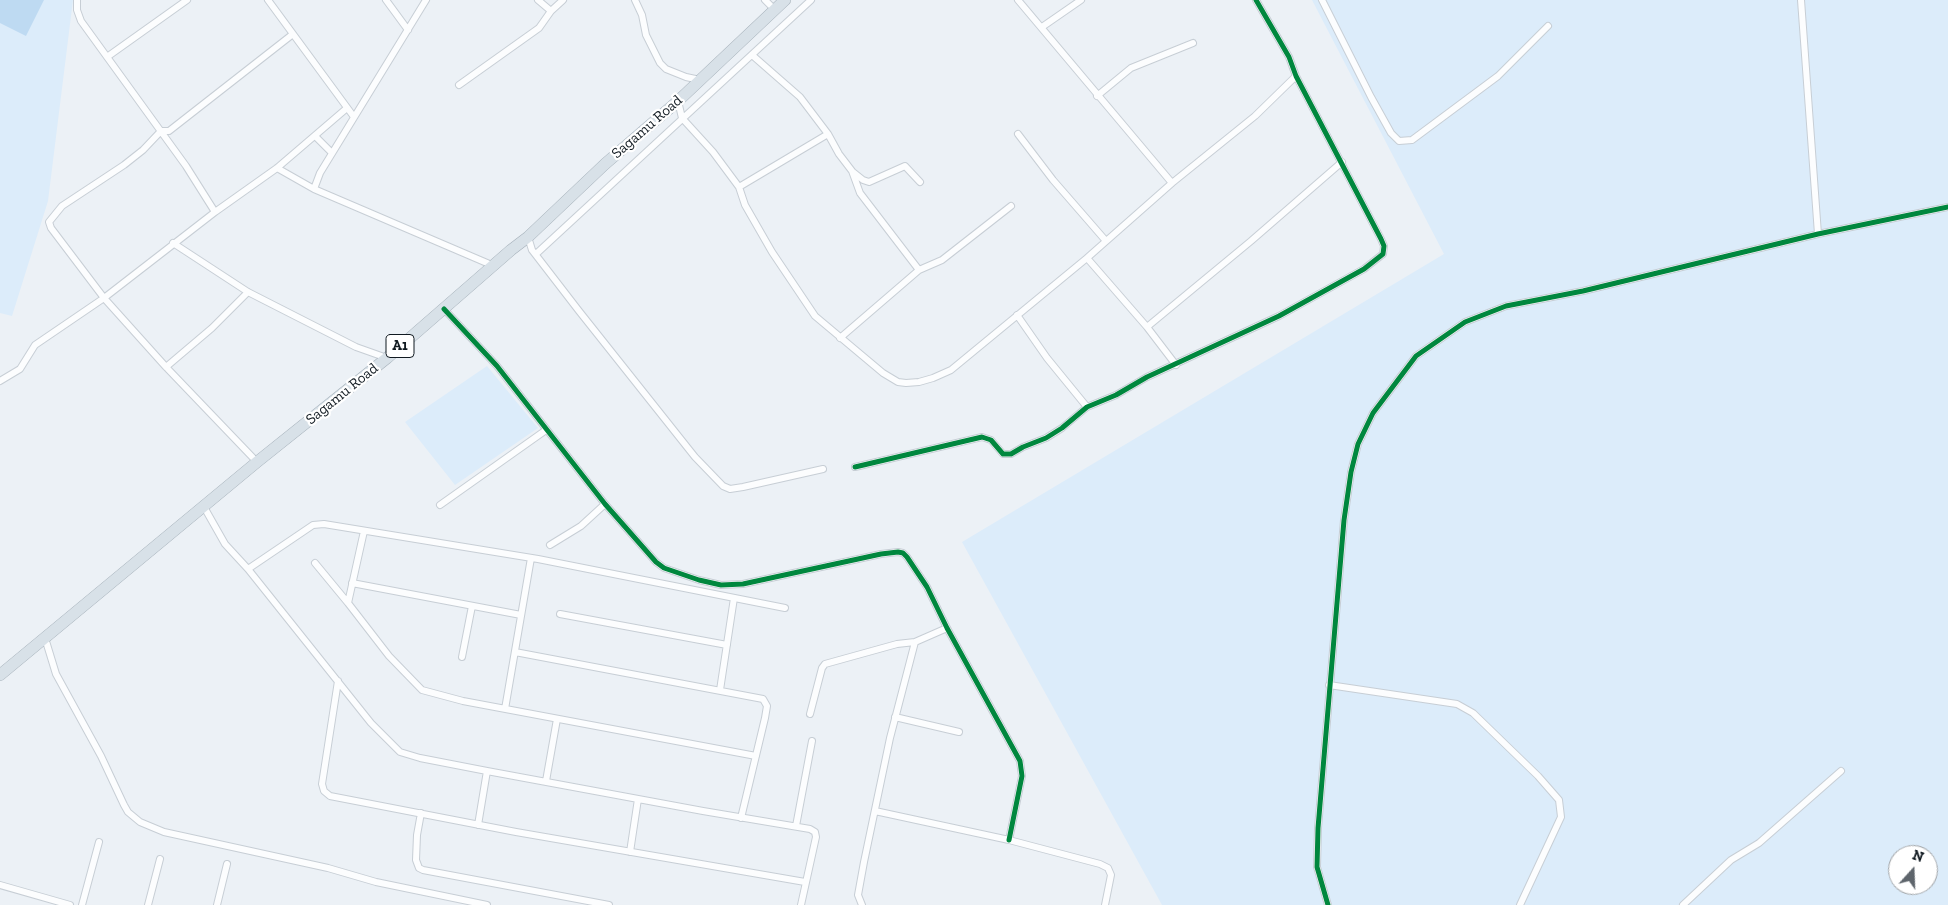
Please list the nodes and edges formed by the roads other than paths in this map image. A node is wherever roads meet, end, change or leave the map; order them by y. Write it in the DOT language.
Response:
graph roads {
  1 [pos="77,0"];
  2 [pos="187,0"];
  3 [pos="268,0"];
  4 [pos="386,0"];
  5 [pos="426,0"];
  6 [pos="538,0"];
  7 [pos="563,0"];
  8 [pos="634,0"];
  9 [pos="765,0"];
  10 [pos="785,0"];
  11 [pos="811,0"];
  12 [pos="1018,0"];
  13 [pos="1081,0"];
  14 [pos="1256,0"];
  15 [pos="1322,0"];
  16 [pos="1801,0"];
  17 [pos="774,9"];
  18 [pos="550,11"];
  19 [pos="1548,26"];
  20 [pos="1042,27"];
  21 [pos="408,30"];
  22 [pos="293,34"];
  23 [pos="1193,42"];
  24 [pos="752,55"];
  25 [pos="107,57"];
  26 [pos="1296,76"];
  27 [pos="700,80"];
  28 [pos="459,85"];
  29 [pos="1097,96"];
  30 [pos="678,101"];
  31 [pos="347,108"];
  32 [pos="354,117"];
  33 [pos="682,118"];
  34 [pos="161,131"];
  35 [pos="828,134"];
  36 [pos="1018,134"];
  37 [pos="315,136"];
  38 [pos="332,153"];
  39 [pos="1342,162"];
  40 [pos="277,168"];
  41 [pos="852,171"];
  42 [pos="920,182"];
  43 [pos="1172,183"];
  44 [pos="740,187"];
  45 [pos="314,189"];
  46 [pos="1011,206"];
  47 [pos="1948,207"];
  48 [pos="214,212"];
  49 [pos="1818,234"];
  50 [pos="528,237"];
  51 [pos="1106,241"];
  52 [pos="173,243"];
  53 [pos="536,254"];
  54 [pos="1087,258"];
  55 [pos="494,266"];
  56 [pos="918,270"];
  57 [pos="248,292"];
  58 [pos="104,298"];
  59 [pos="444,309"];
  60 [pos="1017,315"];
  61 [pos="1147,327"];
  62 [pos="840,338"];
  63 [pos="387,358"];
  64 [pos="1176,365"];
  65 [pos="166,367"];
  66 [pos="0,381"];
  67 [pos="1087,407"];
  68 [pos="546,430"];
  69 [pos="257,462"];
  70 [pos="855,467"];
  71 [pos="823,469"];
  72 [pos="605,504"];
  73 [pos="440,505"];
  74 [pos="204,507"];
  75 [pos="364,531"];
  76 [pos="550,545"];
  77 [pos="531,558"];
  78 [pos="315,563"];
  79 [pos="248,569"];
  80 [pos="352,583"];
  81 [pos="734,598"];
  82 [pos="348,603"];
  83 [pos="472,606"];
  84 [pos="785,608"];
  85 [pos="560,614"];
  86 [pos="521,615"];
  87 [pos="947,628"];
  88 [pos="45,638"];
  89 [pos="915,642"];
  90 [pos="727,645"];
  91 [pos="515,652"];
  92 [pos="462,657"];
  93 [pos="0,675"];
  94 [pos="338,682"];
  95 [pos="1329,685"];
  96 [pos="720,690"];
  97 [pos="505,709"];
  98 [pos="810,714"];
  99 [pos="895,717"];
  100 [pos="557,719"];
  101 [pos="959,732"];
  102 [pos="812,741"];
  103 [pos="756,756"];
  104 [pos="1841,771"];
  105 [pos="487,772"];
  106 [pos="546,781"];
  107 [pos="638,799"];
  108 [pos="875,811"];
  109 [pos="421,813"];
  110 [pos="741,818"];
  111 [pos="478,825"];
  112 [pos="796,826"];
  113 [pos="1009,840"];
  114 [pos="99,842"];
  115 [pos="630,852"];
  116 [pos="160,858"];
  117 [pos="227,864"];
  118 [pos="805,882"];
  119 [pos="0,885"];
  120 [pos="70,905"];
  121 [pos="82,905"];
  122 [pos="148,905"];
  123 [pos="217,905"];
  124 [pos="487,905"];
  125 [pos="609,905"];
  126 [pos="801,905"];
  127 [pos="862,905"];
  128 [pos="1105,905"];
  129 [pos="1328,905"];
  130 [pos="1520,905"];
  131 [pos="1683,905"];
  1 -- 25 [label="street"];
  2 -- 25 [label="street"];
  3 -- 22 [label="street"];
  4 -- 21 [label="street"];
  5 -- 21 [label="street"];
  6 -- 18 [label="street"];
  7 -- 18 [label="street"];
  8 -- 27 [label="street"];
  9 -- 17 [label="street"];
  10 -- 17 [label="highway, Sagamu Road / A1"];
  11 -- 24 [label="street"];
  12 -- 20 [label="street"];
  13 -- 20 [label="street"];
  14 -- 26 [label="street"];
  15 -- 19 [label="street"];
  16 -- 49 [label="street"];
  17 -- 27 [label="highway, Sagamu Road / A1"];
  18 -- 28 [label="street"];
  20 -- 29 [label="street"];
  21 -- 32 [label="street"];
  22 -- 31 [label="street"];
  22 -- 34 [label="street"];
  23 -- 29 [label="street"];
  24 -- 33 [label="street"];
  24 -- 35 [label="street"];
  25 -- 34 [label="street"];
  26 -- 39 [label="street"];
  26 -- 43 [label="street"];
  27 -- 30 [label="highway, Sagamu Road / A1"];
  29 -- 43 [label="street"];
  30 -- 33 [label="street"];
  30 -- 50 [label="highway, Sagamu Road / A1"];
  31 -- 32 [label="street"];
  31 -- 37 [label="street"];
  32 -- 38 [label="street"];
  33 -- 44 [label="street"];
  33 -- 53 [label="street"];
  34 -- 48 [label="street"];
  34 -- 58 [label="street"];
  35 -- 41 [label="street"];
  35 -- 44 [label="street"];
  36 -- 51 [label="street"];
  37 -- 38 [label="street"];
  37 -- 40 [label="street"];
  38 -- 45 [label="street"];
  39 -- 61 [label="street"];
  39 -- 64 [label="street"];
  40 -- 45 [label="street"];
  40 -- 48 [label="street"];
  41 -- 42 [label="street"];
  41 -- 56 [label="street"];
  43 -- 51 [label="street"];
  44 -- 62 [label="street"];
  45 -- 55 [label="street"];
  46 -- 56 [label="street"];
  47 -- 49 [label="street"];
  48 -- 52 [label="street"];
  49 -- 95 [label="street"];
  50 -- 53 [label="street"];
  50 -- 55 [label="highway, Sagamu Road / A1"];
  51 -- 54 [label="street"];
  52 -- 57 [label="street"];
  52 -- 58 [label="street"];
  53 -- 71 [label="street"];
  54 -- 60 [label="street"];
  54 -- 61 [label="street"];
  55 -- 59 [label="highway, Sagamu Road / A1"];
  56 -- 62 [label="street"];
  57 -- 63 [label="street"];
  57 -- 65 [label="street"];
  58 -- 65 [label="street"];
  58 -- 66 [label="street"];
  59 -- 63 [label="highway, Sagamu Road / A1"];
  59 -- 68 [label="street"];
  60 -- 62 [label="street"];
  60 -- 67 [label="street"];
  61 -- 64 [label="street"];
  63 -- 69 [label="highway, Sagamu Road / A1"];
  64 -- 67 [label="street"];
  65 -- 69 [label="street"];
  67 -- 70 [label="street"];
  68 -- 72 [label="street"];
  68 -- 73 [label="street"];
  69 -- 74 [label="highway, Sagamu Road / A1"];
  72 -- 76 [label="street"];
  72 -- 87 [label="street"];
  74 -- 79 [label="street"];
  74 -- 88 [label="highway, Sagamu Road / A1"];
  75 -- 77 [label="street"];
  75 -- 79 [label="street"];
  75 -- 80 [label="street"];
  77 -- 81 [label="street"];
  77 -- 86 [label="street"];
  78 -- 82 [label="street"];
  79 -- 94 [label="street"];
  80 -- 82 [label="street"];
  80 -- 83 [label="street"];
  81 -- 84 [label="street"];
  81 -- 90 [label="street"];
  82 -- 97 [label="street"];
  83 -- 86 [label="street"];
  83 -- 92 [label="street"];
  85 -- 90 [label="street"];
  86 -- 91 [label="street"];
  87 -- 89 [label="street"];
  87 -- 113 [label="street"];
  88 -- 93 [label="highway, Sagamu Road / A1"];
  88 -- 124 [label="street"];
  89 -- 98 [label="street"];
  89 -- 99 [label="street"];
  90 -- 96 [label="street"];
  91 -- 96 [label="street"];
  91 -- 97 [label="street"];
  94 -- 105 [label="street"];
  94 -- 109 [label="street"];
  95 -- 129 [label="street"];
  95 -- 130 [label="street"];
  96 -- 103 [label="street"];
  97 -- 100 [label="street"];
  99 -- 101 [label="street"];
  99 -- 108 [label="street"];
  100 -- 103 [label="street"];
  100 -- 106 [label="street"];
  102 -- 112 [label="street"];
  103 -- 110 [label="street"];
  104 -- 131 [label="street"];
  105 -- 106 [label="street"];
  105 -- 111 [label="street"];
  106 -- 107 [label="street"];
  107 -- 110 [label="street"];
  107 -- 115 [label="street"];
  108 -- 113 [label="street"];
  108 -- 127 [label="street"];
  109 -- 111 [label="street"];
  109 -- 125 [label="street"];
  110 -- 112 [label="street"];
  111 -- 115 [label="street"];
  112 -- 118 [label="street"];
  113 -- 128 [label="street"];
  114 -- 121 [label="street"];
  115 -- 118 [label="street"];
  116 -- 122 [label="street"];
  117 -- 123 [label="street"];
  118 -- 126 [label="street"];
  119 -- 120 [label="street"];
}
